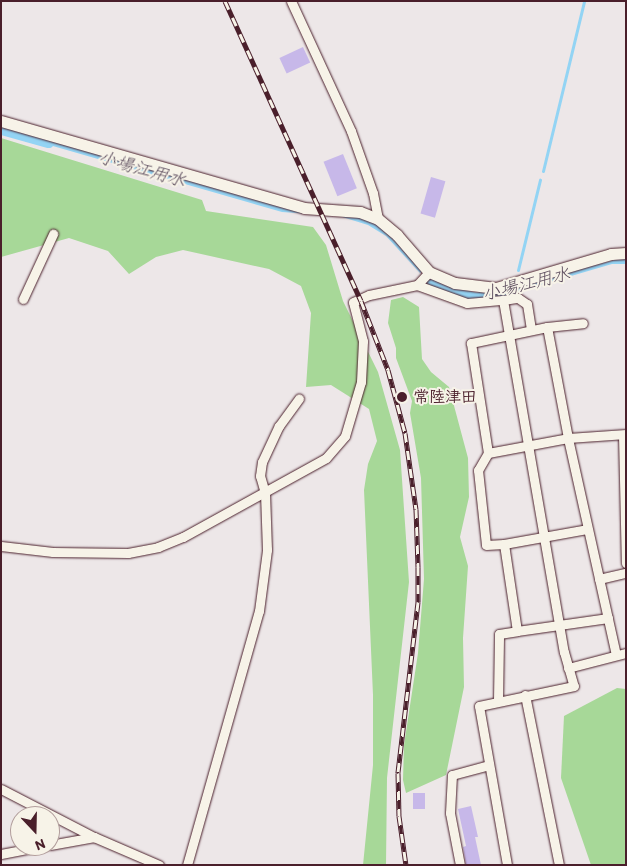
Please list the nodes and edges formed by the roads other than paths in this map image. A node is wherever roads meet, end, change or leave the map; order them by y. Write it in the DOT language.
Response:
graph roads {
  1 [pos="291,1"];
  2 [pos="1,121"];
  3 [pos="378,219"];
  4 [pos="53,234"];
  5 [pos="626,253"];
  6 [pos="430,272"];
  7 [pos="418,285"];
  8 [pos="23,300"];
  9 [pos="503,300"];
  10 [pos="583,323"];
  11 [pos="547,327"];
  12 [pos="531,330"];
  13 [pos="510,333"];
  14 [pos="299,398"];
  15 [pos="624,434"];
  16 [pos="568,438"];
  17 [pos="529,445"];
  18 [pos="488,453"];
  19 [pos="266,492"];
  20 [pos="587,529"];
  21 [pos="546,538"];
  22 [pos="504,544"];
  23 [pos="1,546"];
  24 [pos="626,563"];
  25 [pos="626,573"];
  26 [pos="598,579"];
  27 [pos="608,618"];
  28 [pos="560,625"];
  29 [pos="517,631"];
  30 [pos="621,654"];
  31 [pos="568,668"];
  32 [pos="525,695"];
  33 [pos="498,701"];
  34 [pos="489,765"];
  35 [pos="1,789"];
  36 [pos="94,837"];
  37 [pos="60,843"];
  38 [pos="159,865"];
  39 [pos="186,865"];
  40 [pos="460,865"];
  41 [pos="507,865"];
  42 [pos="559,865"];
  1 -- 3 [label="street"];
  2 -- 3 [label="street"];
  3 -- 6 [label="street"];
  4 -- 8 [label="street"];
  5 -- 6 [label="street"];
  6 -- 7 [label="street"];
  7 -- 9 [label="street"];
  7 -- 19 [label="street"];
  9 -- 12 [label="street"];
  9 -- 13 [label="street"];
  10 -- 11 [label="street"];
  11 -- 12 [label="street"];
  11 -- 16 [label="street"];
  12 -- 13 [label="street"];
  13 -- 17 [label="street"];
  13 -- 18 [label="street"];
  14 -- 19 [label="street"];
  15 -- 16 [label="street"];
  15 -- 24 [label="street"];
  16 -- 17 [label="street"];
  16 -- 20 [label="street"];
  17 -- 18 [label="street"];
  17 -- 21 [label="street"];
  18 -- 22 [label="street"];
  19 -- 23 [label="street"];
  19 -- 39 [label="street"];
  20 -- 21 [label="street"];
  20 -- 26 [label="street"];
  21 -- 22 [label="street"];
  21 -- 28 [label="street"];
  22 -- 29 [label="street"];
  25 -- 26 [label="street"];
  26 -- 27 [label="street"];
  27 -- 28 [label="street"];
  27 -- 30 [label="street"];
  28 -- 29 [label="street"];
  28 -- 31 [label="street"];
  29 -- 33 [label="street"];
  30 -- 31 [label="street"];
  31 -- 32 [label="street"];
  32 -- 33 [label="street"];
  32 -- 42 [label="street"];
  33 -- 34 [label="street"];
  34 -- 40 [label="street"];
  34 -- 41 [label="street"];
  35 -- 36 [label="street"];
  36 -- 37 [label="street"];
  36 -- 38 [label="street"];
}
